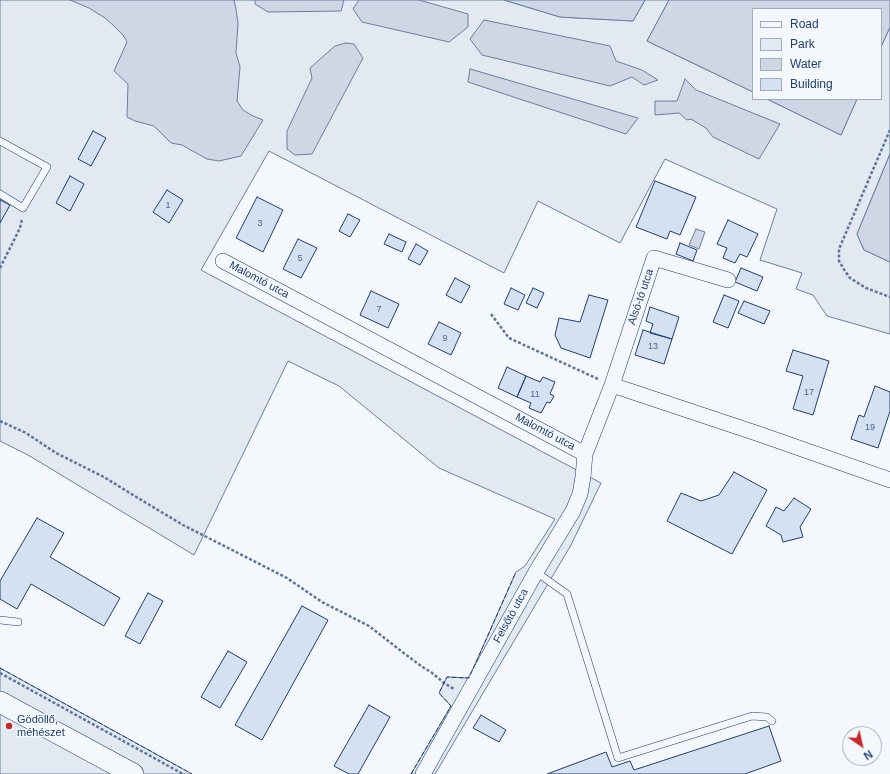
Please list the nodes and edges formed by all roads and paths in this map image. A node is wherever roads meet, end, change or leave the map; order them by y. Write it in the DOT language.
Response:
graph roads {
  1 [pos="890,130"];
  2 [pos="0,141"];
  3 [pos="0,194"];
  4 [pos="30,196"];
  5 [pos="222,261"];
  6 [pos="0,268"];
  7 [pos="728,280"];
  8 [pos="890,297"];
  9 [pos="491,314"];
  10 [pos="612,385"];
  11 [pos="0,421"];
  12 [pos="585,454"];
  13 [pos="890,480"];
  14 [pos="536,572"];
  15 [pos="0,620"];
  16 [pos="18,622"];
  17 [pos="0,673"];
  18 [pos="444,683"];
  19 [pos="0,702"];
  20 [pos="772,721"];
  21 [pos="133,774"];
  22 [pos="183,774"];
  23 [pos="423,774"];
  1 -- 8 [label="path"];
  2 -- 4 [label="lane"];
  3 -- 4 [label="lane"];
  4 -- 6 [label="path"];
  5 -- 12 [label="street, Malomtó utca"];
  7 -- 10 [label="street, Alsó-tó utca"];
  9 -- 10 [label="path"];
  10 -- 12 [label="street, Malomtó utca"];
  10 -- 13 [label="street"];
  11 -- 18 [label="path"];
  12 -- 14 [label="street, Felsőtó utca"];
  14 -- 20 [label="lane"];
  14 -- 23 [label="street, Felsőtó utca"];
  15 -- 16 [label="lane"];
  17 -- 22 [label="path"];
  19 -- 21 [label="main road"];
}
